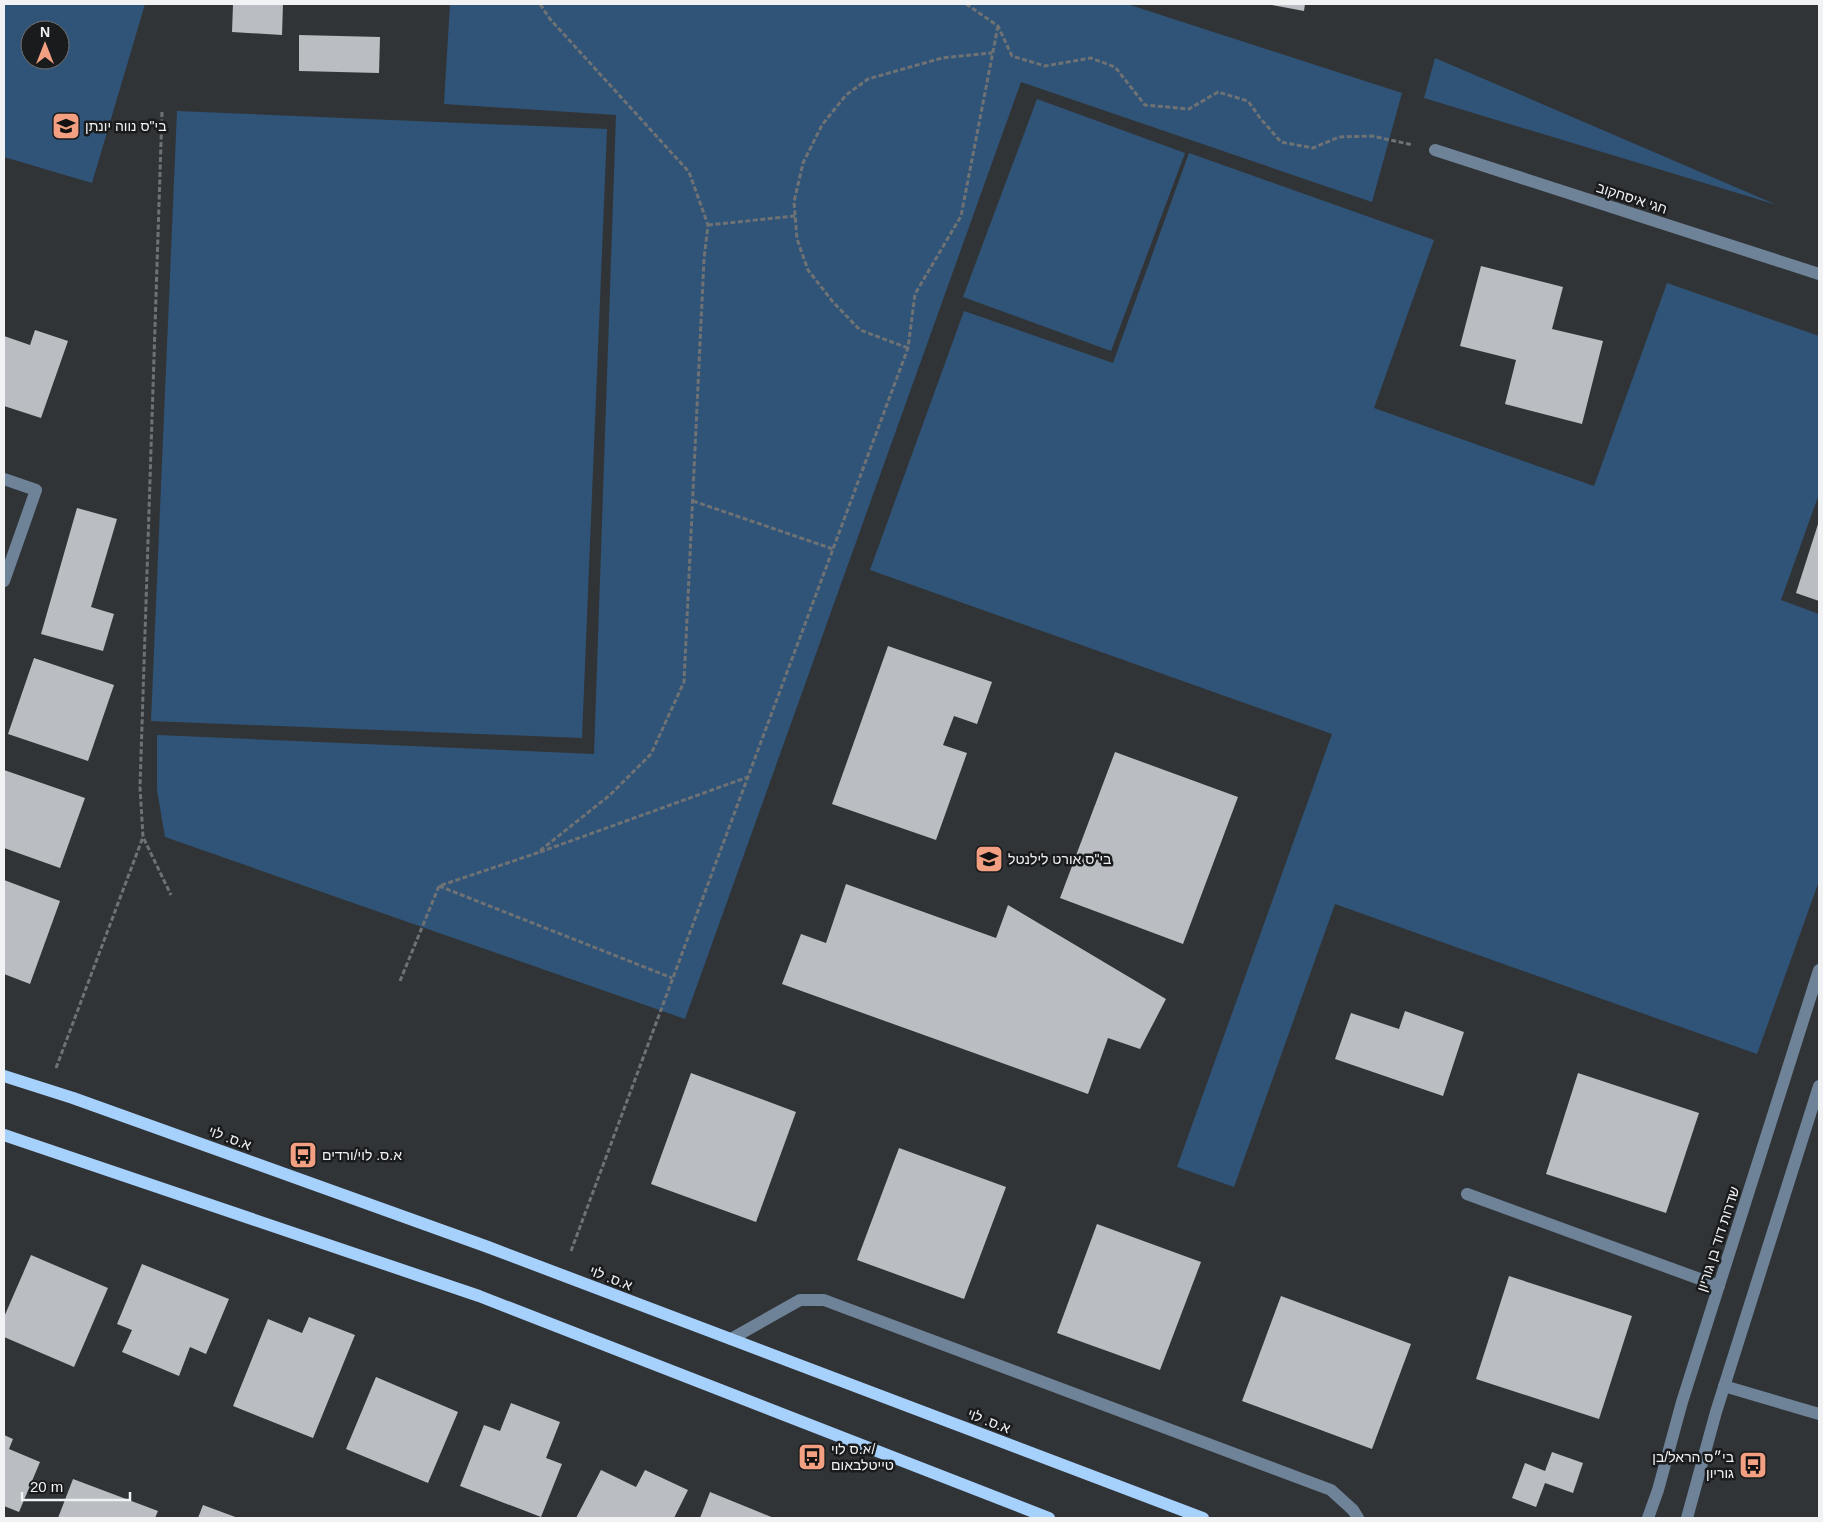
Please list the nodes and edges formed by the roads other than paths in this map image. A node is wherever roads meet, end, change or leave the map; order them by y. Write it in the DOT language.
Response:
graph roads {
  1 [pos="1435,150"];
  2 [pos="1819,274"];
  3 [pos="4,479"];
  4 [pos="4,581"];
  5 [pos="1819,970"];
  6 [pos="4,1076"];
  7 [pos="1819,1086"];
  8 [pos="4,1135"];
  9 [pos="1468,1194"];
  10 [pos="1719,1286"];
  11 [pos="731,1339"];
  12 [pos="1724,1386"];
  13 [pos="1819,1414"];
  14 [pos="1049,1518"];
  15 [pos="1203,1518"];
  16 [pos="1358,1518"];
  17 [pos="1648,1518"];
  18 [pos="1688,1518"];
  1 -- 2 [label="street, חגי איסחקוב"];
  3 -- 4 [label="street"];
  5 -- 10 [label="street, שדרות דוד בן גוריון"];
  6 -- 11 [label="main road, א.ס. לוי"];
  7 -- 12 [label="street"];
  8 -- 14 [label="main road"];
  9 -- 10 [label="street"];
  10 -- 17 [label="street, שדרות דוד בן גוריון"];
  11 -- 15 [label="main road, א.ס. לוי"];
  11 -- 16 [label="street"];
  12 -- 13 [label="street"];
  12 -- 18 [label="street"];
}
